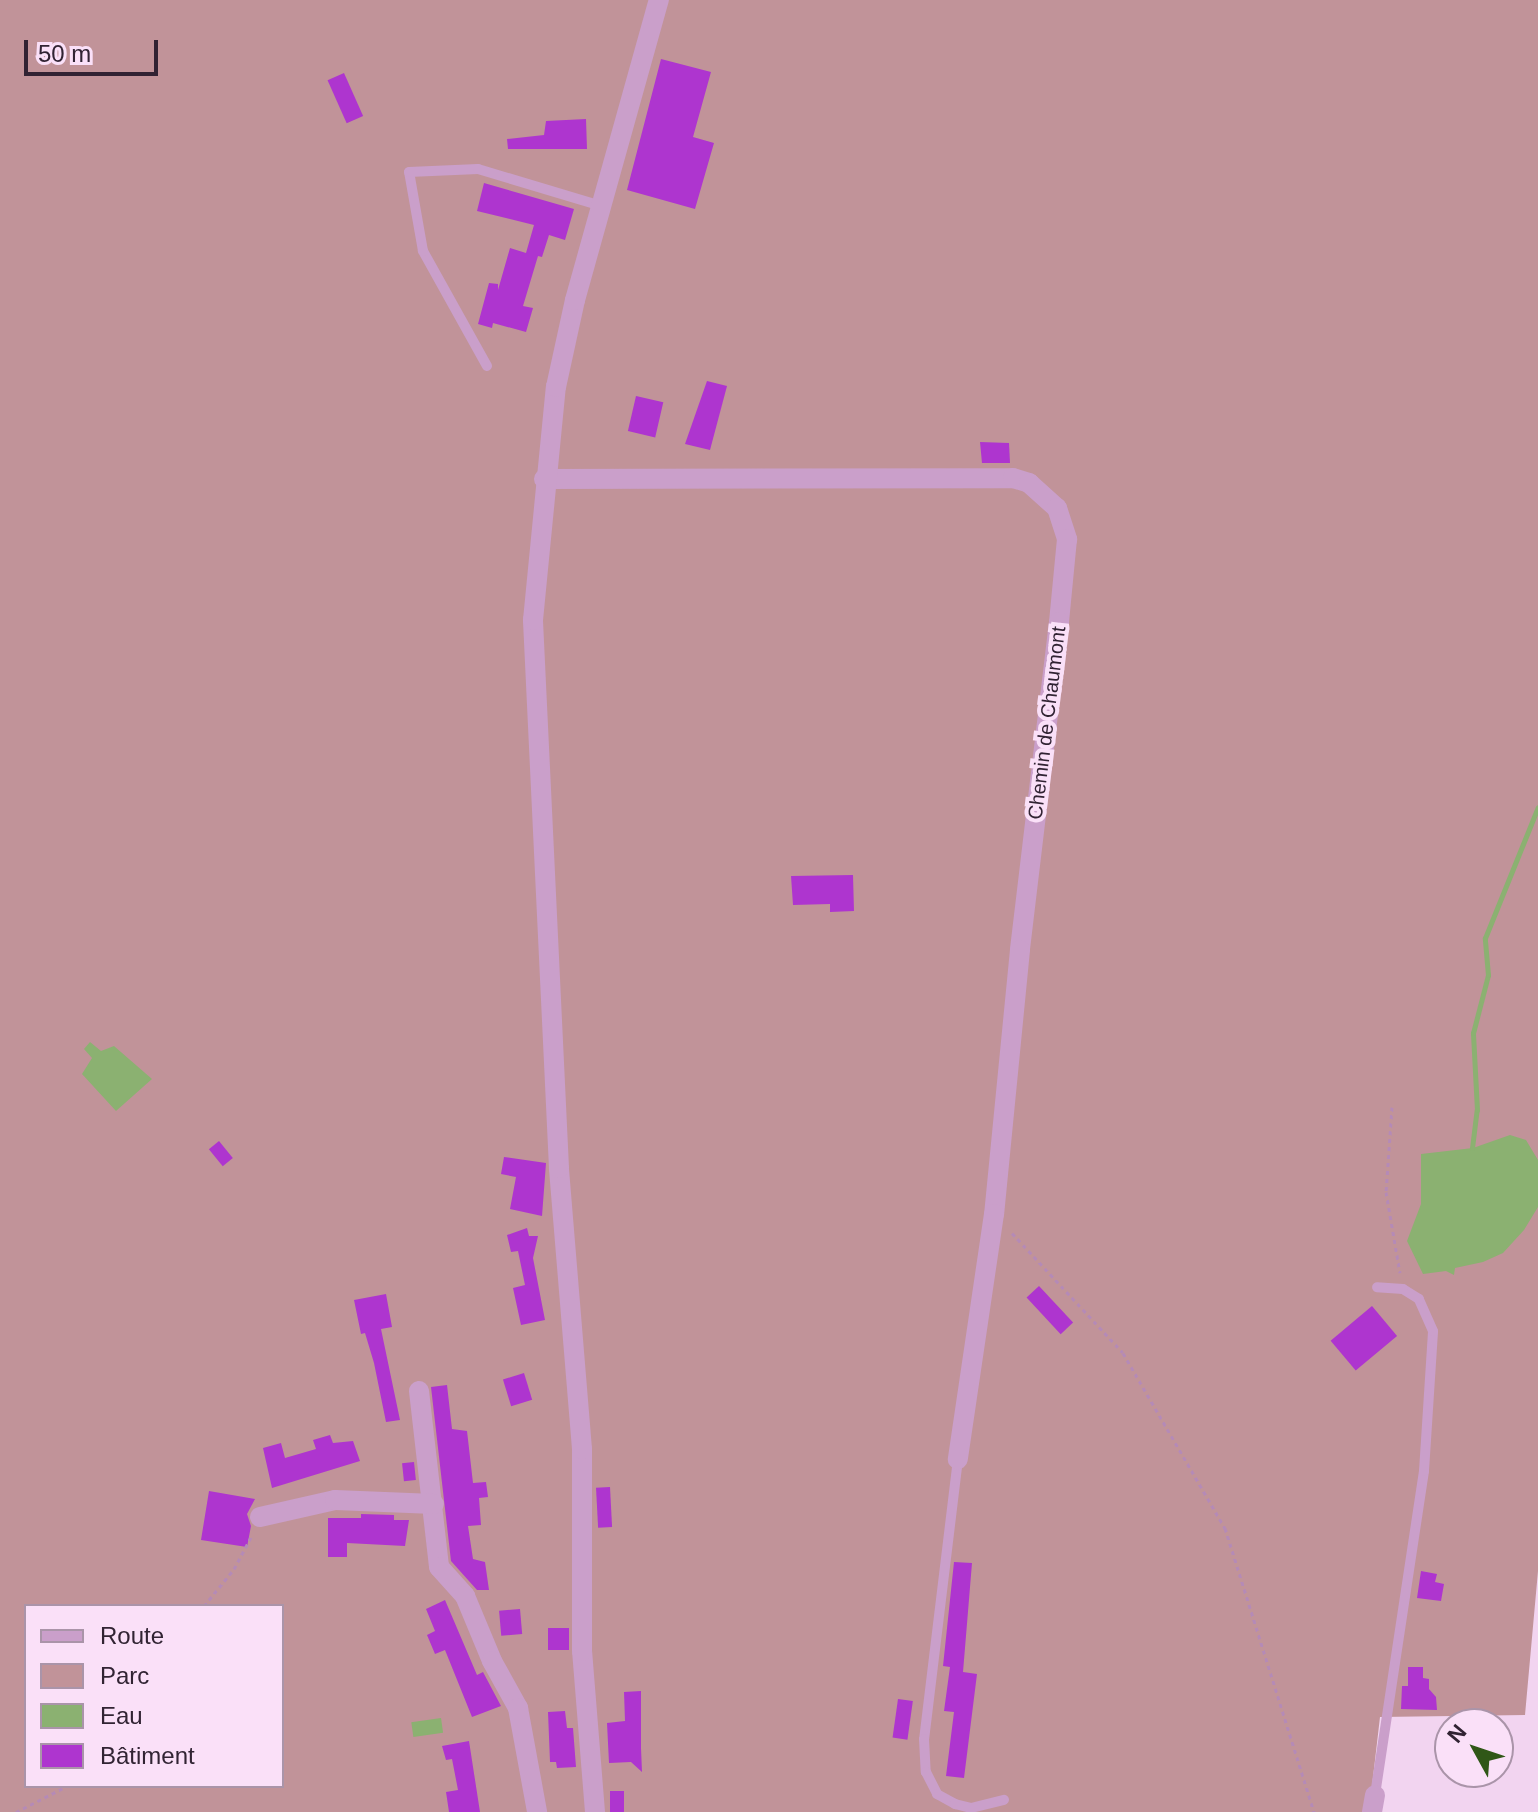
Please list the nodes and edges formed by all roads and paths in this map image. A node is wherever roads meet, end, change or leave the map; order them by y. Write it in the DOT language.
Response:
graph roads {
  1 [pos="659,0"];
  2 [pos="601,206"];
  3 [pos="487,366"];
  4 [pos="544,479"];
  5 [pos="1392,1107"];
  6 [pos="994,1214"];
  7 [pos="1377,1287"];
  8 [pos="1403,1289"];
  9 [pos="419,1391"];
  10 [pos="958,1459"];
  11 [pos="434,1504"];
  12 [pos="260,1517"];
  13 [pos="206,1604"];
  14 [pos="63,1788"];
  15 [pos="1004,1800"];
  16 [pos="1374,1804"];
  17 [pos="16,1812"];
  18 [pos="537,1812"];
  19 [pos="595,1812"];
  20 [pos="1314,1812"];
  1 -- 2 [label="street"];
  2 -- 3 [label="lane"];
  2 -- 4 [label="street"];
  4 -- 6 [label="street, Chemin de Chaumont"];
  4 -- 19 [label="street"];
  5 -- 8 [label="path"];
  6 -- 10 [label="street, Chemin de Chaumont"];
  6 -- 20 [label="path"];
  7 -- 8 [label="lane"];
  8 -- 16 [label="lane"];
  9 -- 11 [label="street"];
  10 -- 15 [label="lane"];
  11 -- 12 [label="street"];
  11 -- 18 [label="street"];
  12 -- 13 [label="path"];
  14 -- 17 [label="path"];
}
